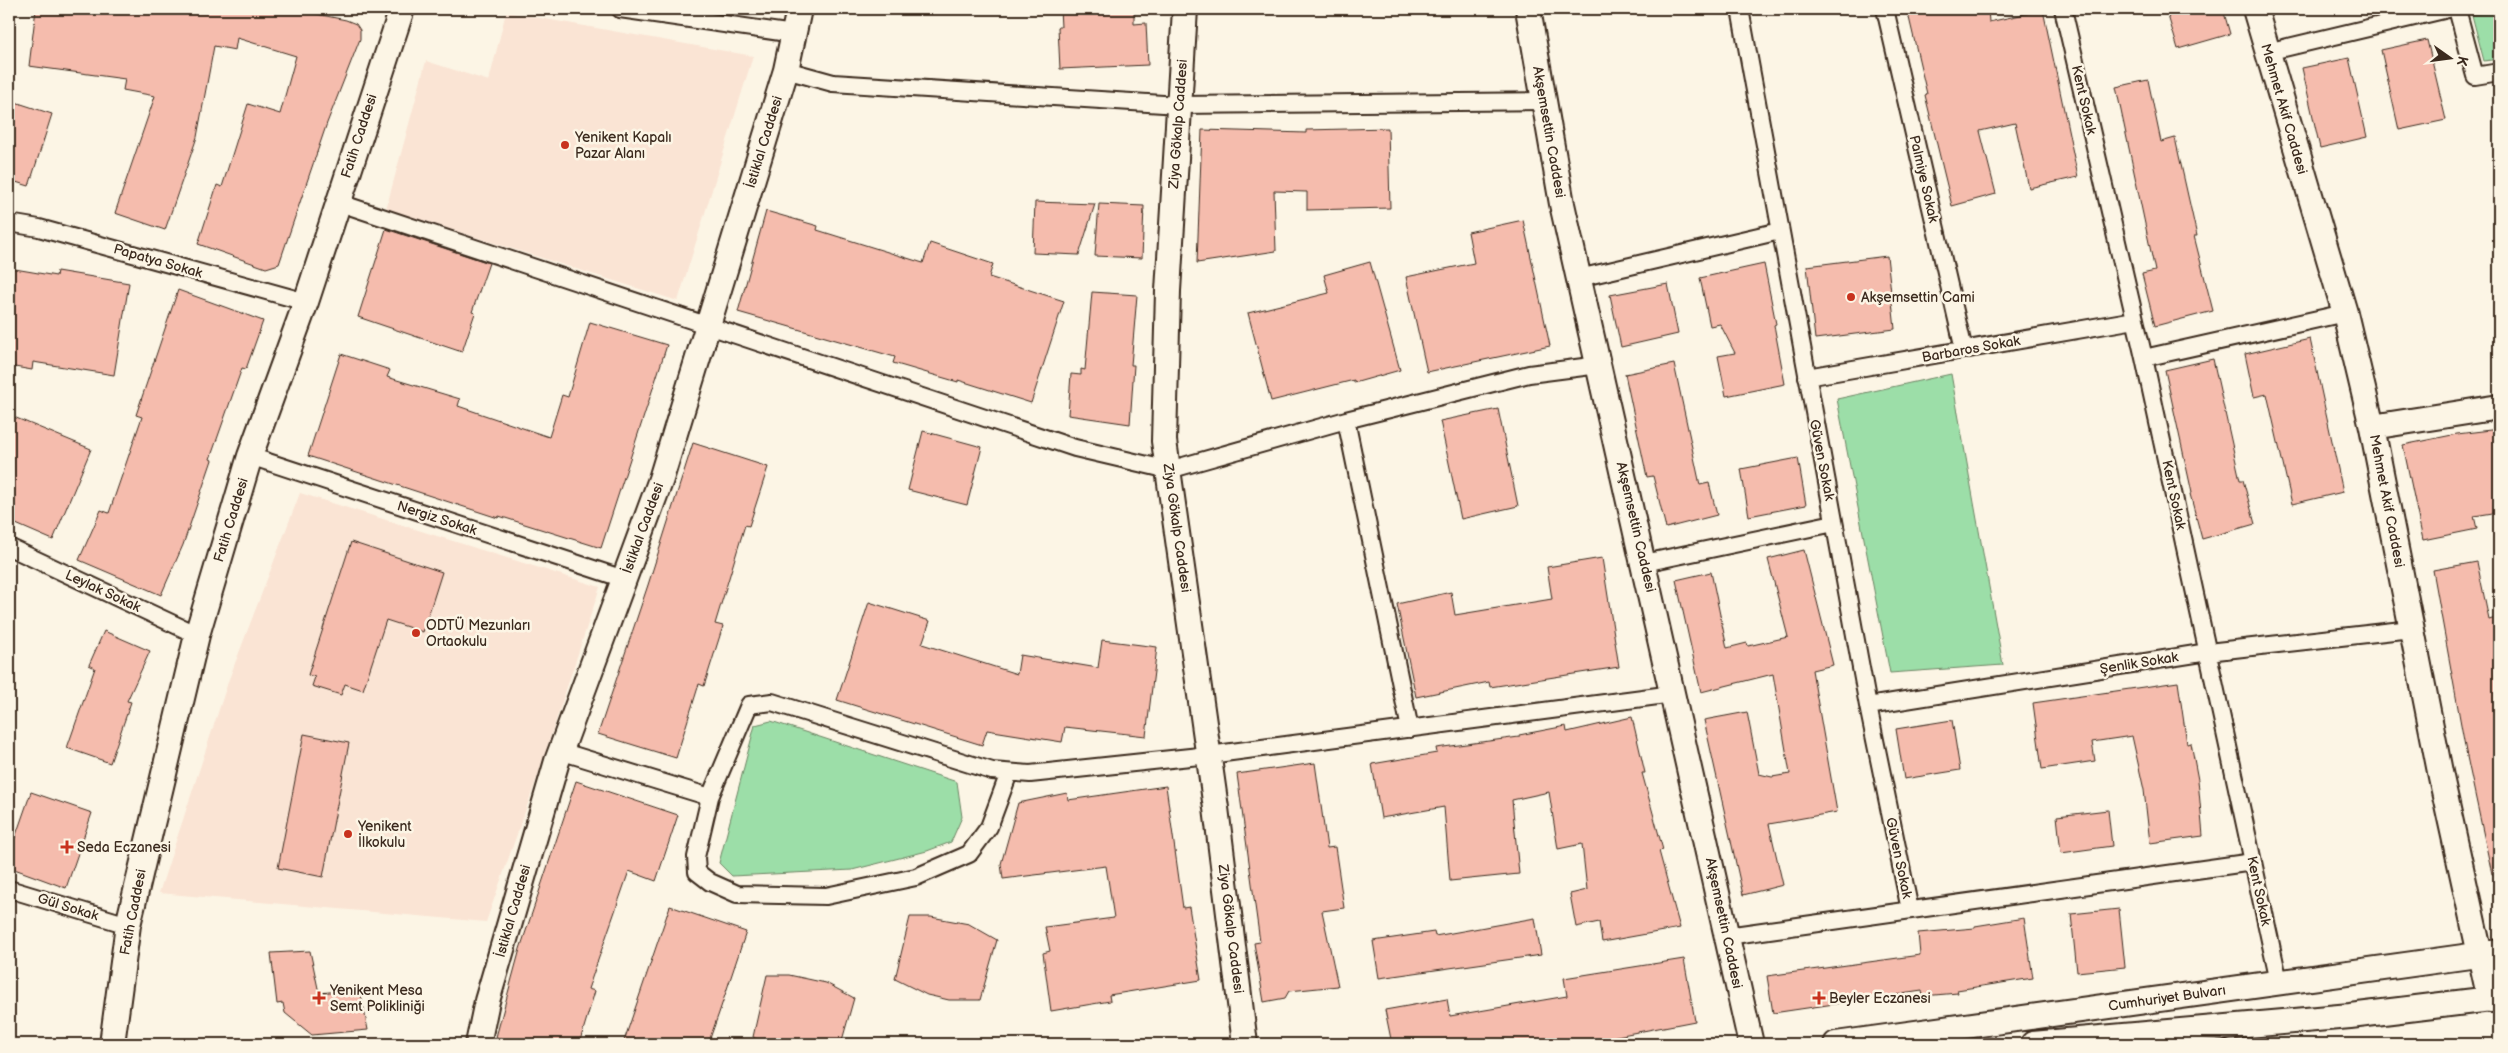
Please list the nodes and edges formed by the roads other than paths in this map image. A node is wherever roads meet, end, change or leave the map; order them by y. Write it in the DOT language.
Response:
graph roads {
  1 [pos="402,9"];
  2 [pos="620,9"];
  3 [pos="799,9"];
  4 [pos="1185,9"];
  5 [pos="1528,9"];
  6 [pos="1740,9"];
  7 [pos="1885,9"];
  8 [pos="2063,9"];
  9 [pos="2255,9"];
  10 [pos="2448,9"];
  11 [pos="2457,9"];
  12 [pos="794,34"];
  13 [pos="2267,52"];
  14 [pos="786,70"];
  15 [pos="2499,72"];
  16 [pos="1544,101"];
  17 [pos="1179,105"];
  18 [pos="337,202"];
  19 [pos="9,223"];
  20 [pos="1780,231"];
  21 [pos="1579,278"];
  22 [pos="306,302"];
  23 [pos="2345,313"];
  24 [pos="2135,320"];
  25 [pos="707,324"];
  26 [pos="1964,350"];
  27 [pos="2144,358"];
  28 [pos="1599,365"];
  29 [pos="1807,377"];
  30 [pos="2499,407"];
  31 [pos="1346,420"];
  32 [pos="2372,427"];
  33 [pos="250,456"];
  34 [pos="1169,470"];
  35 [pos="1834,523"];
  36 [pos="9,547"];
  37 [pos="1644,563"];
  38 [pos="624,579"];
  39 [pos="2411,629"];
  40 [pos="197,634"];
  41 [pos="2208,652"];
  42 [pos="1673,694"];
  43 [pos="1868,706"];
  44 [pos="1410,729"];
  45 [pos="560,751"];
  46 [pos="1209,755"];
  47 [pos="1009,773"];
  48 [pos="710,798"];
  49 [pos="2253,862"];
  50 [pos="9,889"];
  51 [pos="1910,910"];
  52 [pos="128,925"];
  53 [pos="1727,936"];
  54 [pos="2489,953"];
  55 [pos="2279,982"];
  56 [pos="2494,999"];
  57 [pos="112,1044"];
  58 [pos="478,1044"];
  59 [pos="1245,1044"];
  60 [pos="1751,1044"];
  61 [pos="1836,1044"];
  62 [pos="2033,1044"];
  1 -- 18 [label="street, Fatih Caddesi"];
  2 -- 12 [label="street"];
  3 -- 12 [label="street, İstiklal Caddesi"];
  4 -- 17 [label="street, Ziya Gökalp Caddesi"];
  5 -- 16 [label="street, Akşemsettin Caddesi"];
  6 -- 20 [label="street, Güven Sokak"];
  7 -- 26 [label="street, Palmiye Sokak"];
  8 -- 24 [label="street, Kent Sokak"];
  9 -- 13 [label="street, Mehmet Akif Caddesi"];
  10 -- 13 [label="street"];
  11 -- 15 [label="street"];
  12 -- 14 [label="street, İstiklal Caddesi"];
  13 -- 23 [label="street, Mehmet Akif Caddesi"];
  14 -- 17 [label="street"];
  14 -- 25 [label="street, İstiklal Caddesi"];
  16 -- 17 [label="street"];
  16 -- 21 [label="street, Akşemsettin Caddesi"];
  17 -- 34 [label="street, Ziya Gökalp Caddesi"];
  18 -- 22 [label="street, Fatih Caddesi"];
  18 -- 25 [label="street"];
  19 -- 22 [label="street, Papatya Sokak"];
  20 -- 21 [label="street"];
  20 -- 29 [label="street, Güven Sokak"];
  21 -- 28 [label="street, Akşemsettin Caddesi"];
  22 -- 33 [label="street, Fatih Caddesi"];
  23 -- 27 [label="street"];
  23 -- 32 [label="street, Mehmet Akif Caddesi"];
  24 -- 26 [label="street, Barbaros Sokak"];
  24 -- 27 [label="street, Kent Sokak"];
  25 -- 34 [label="street"];
  25 -- 38 [label="street, İstiklal Caddesi"];
  26 -- 29 [label="street, Barbaros Sokak"];
  27 -- 41 [label="street, Kent Sokak"];
  28 -- 31 [label="street"];
  28 -- 37 [label="street, Akşemsettin Caddesi"];
  29 -- 35 [label="street, Güven Sokak"];
  30 -- 32 [label="street"];
  31 -- 34 [label="street"];
  31 -- 44 [label="street"];
  32 -- 39 [label="street, Mehmet Akif Caddesi"];
  33 -- 38 [label="street, Nergiz Sokak"];
  33 -- 40 [label="street, Fatih Caddesi"];
  34 -- 46 [label="street, Ziya Gökalp Caddesi"];
  35 -- 37 [label="street"];
  35 -- 43 [label="street, Güven Sokak"];
  36 -- 40 [label="street, Leylak Sokak"];
  37 -- 42 [label="street, Akşemsettin Caddesi"];
  38 -- 45 [label="street, İstiklal Caddesi"];
  39 -- 41 [label="street, Şenlik Sokak"];
  39 -- 54 [label="street, Mehmet Akif Caddesi"];
  40 -- 52 [label="street, Fatih Caddesi"];
  41 -- 43 [label="street, Şenlik Sokak"];
  41 -- 49 [label="street, Kent Sokak"];
  42 -- 44 [label="street"];
  42 -- 53 [label="street, Akşemsettin Caddesi"];
  43 -- 51 [label="street, Güven Sokak"];
  44 -- 46 [label="street"];
  45 -- 48 [label="street"];
  45 -- 58 [label="street, İstiklal Caddesi"];
  46 -- 47 [label="street"];
  46 -- 59 [label="street, Ziya Gökalp Caddesi"];
  47 -- 48 [label="street"];
  47 -- 48 [label="street"];
  49 -- 51 [label="street"];
  49 -- 55 [label="street, Kent Sokak"];
  50 -- 52 [label="street, Gül Sokak"];
  51 -- 53 [label="street"];
  52 -- 57 [label="street, Fatih Caddesi"];
  53 -- 60 [label="street, Akşemsettin Caddesi"];
  54 -- 55 [label="street, Cumhuriyet Bulvarı"];
  54 -- 56 [label="street, Mehmet Akif Caddesi"];
  55 -- 61 [label="street, Cumhuriyet Bulvarı"];
  56 -- 62 [label="street"];
}
